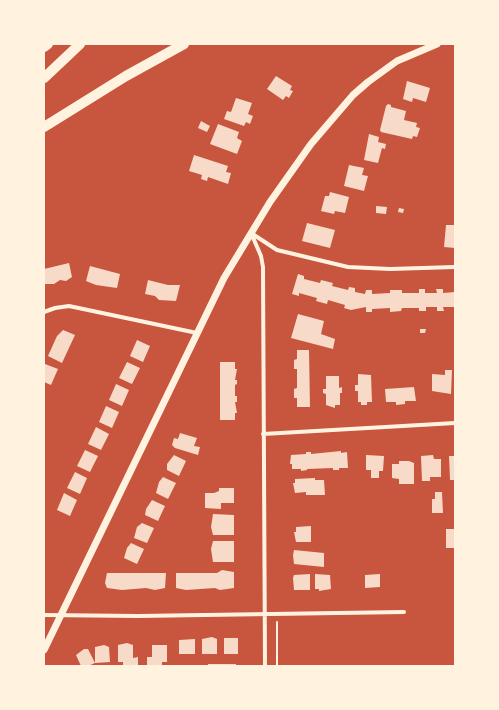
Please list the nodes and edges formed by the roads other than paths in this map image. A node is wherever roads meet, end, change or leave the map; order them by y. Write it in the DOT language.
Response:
graph roads {
  1 [pos="48,44"];
  2 [pos="80,44"];
  3 [pos="184,44"];
  4 [pos="437,44"];
  5 [pos="44,47"];
  6 [pos="44,78"];
  7 [pos="44,127"];
  8 [pos="250,233"];
  9 [pos="455,267"];
  10 [pos="44,312"];
  11 [pos="197,333"];
  12 [pos="455,423"];
  13 [pos="263,434"];
  14 [pos="404,612"];
  15 [pos="264,613"];
  16 [pos="44,615"];
  17 [pos="61,615"];
  18 [pos="44,650"];
  19 [pos="265,666"];
  1 -- 5 [label="highway"];
  2 -- 6 [label="highway"];
  3 -- 7 [label="highway"];
  4 -- 8 [label="street"];
  8 -- 9 [label="street"];
  8 -- 11 [label="street"];
  8 -- 13 [label="street"];
  10 -- 11 [label="street"];
  11 -- 17 [label="street"];
  12 -- 13 [label="street"];
  13 -- 15 [label="street"];
  14 -- 15 [label="street"];
  15 -- 17 [label="street"];
  15 -- 19 [label="street"];
  16 -- 17 [label="street"];
  17 -- 18 [label="street"];
}
